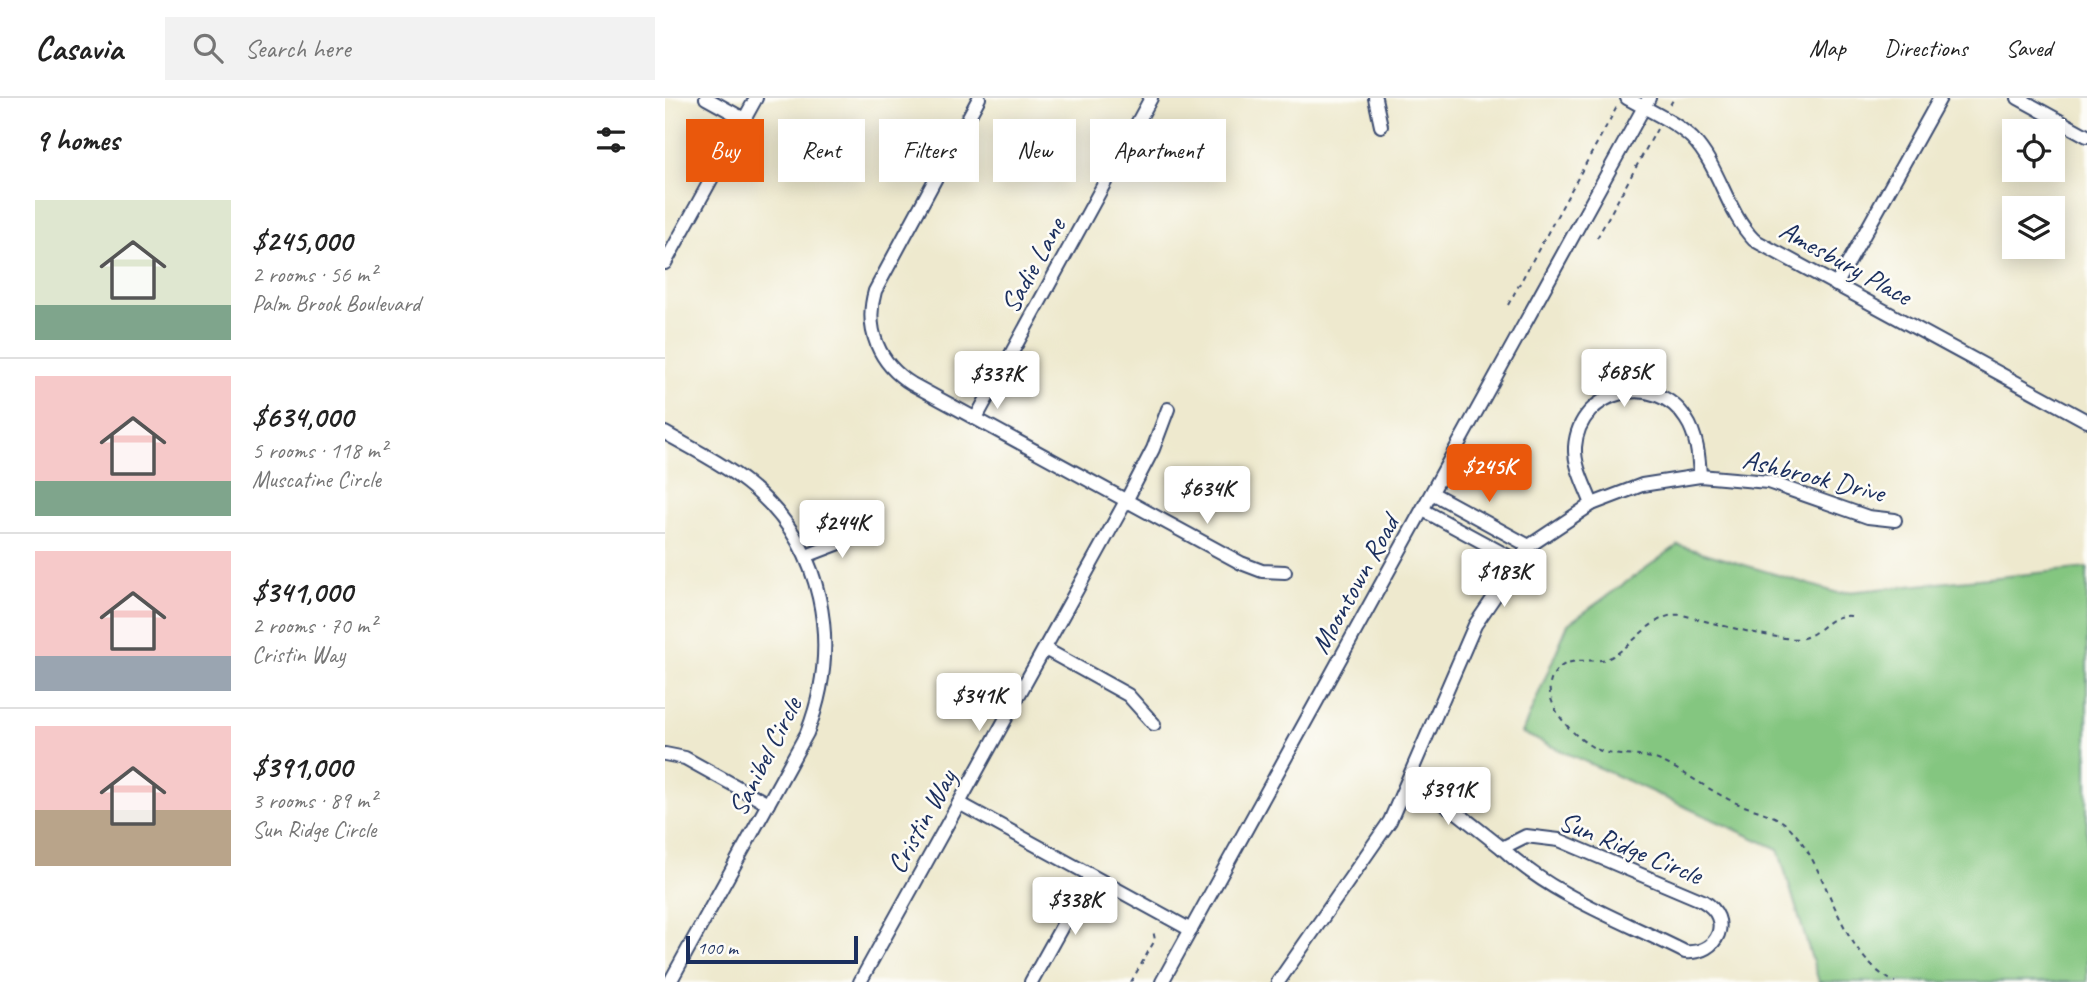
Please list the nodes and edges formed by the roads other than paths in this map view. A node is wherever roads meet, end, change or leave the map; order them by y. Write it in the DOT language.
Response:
graph roads {
  1 [pos="706,98"];
  2 [pos="756,98"];
  3 [pos="979,98"];
  4 [pos="1151,98"];
  5 [pos="1375,98"];
  6 [pos="1624,98"];
  7 [pos="1940,98"];
  8 [pos="2018,98"];
  9 [pos="1647,103"];
  10 [pos="744,119"];
  11 [pos="1381,126"];
  12 [pos="2087,136"];
  13 [pos="709,182"];
  14 [pos="667,256"];
  15 [pos="1836,285"];
  16 [pos="1168,409"];
  17 [pos="976,418"];
  18 [pos="2087,421"];
  19 [pos="665,433"];
  20 [pos="1700,476"];
  21 [pos="1432,493"];
  22 [pos="1126,501"];
  23 [pos="1592,504"];
  24 [pos="1423,510"];
  25 [pos="1895,520"];
  26 [pos="866,533"];
  27 [pos="1529,545"];
  28 [pos="806,556"];
  29 [pos="1517,561"];
  30 [pos="1285,572"];
  31 [pos="1045,649"];
  32 [pos="1154,724"];
  33 [pos="665,754"];
  34 [pos="1407,784"];
  35 [pos="959,803"];
  36 [pos="768,804"];
  37 [pos="1502,848"];
  38 [pos="1090,876"];
  39 [pos="1191,930"];
  40 [pos="670,982"];
  41 [pos="860,982"];
  42 [pos="1031,982"];
  43 [pos="1162,982"];
  44 [pos="1278,982"];
  1 -- 10 [label="street"];
  2 -- 10 [label="street"];
  3 -- 17 [label="street"];
  4 -- 17 [label="street, Sadie Lane"];
  5 -- 11 [label="street"];
  6 -- 9 [label="street, Amesbury Place"];
  7 -- 15 [label="street"];
  8 -- 12 [label="street"];
  9 -- 15 [label="street, Amesbury Place"];
  9 -- 21 [label="street, Moontown Road"];
  13 -- 14 [label="street"];
  15 -- 18 [label="street, Amesbury Place"];
  16 -- 22 [label="street, Cristin Way"];
  17 -- 22 [label="street"];
  19 -- 28 [label="street, Sanibel Circle"];
  20 -- 23 [label="street, Ashbrook Drive"];
  20 -- 23 [label="street"];
  20 -- 25 [label="street, Ashbrook Drive"];
  21 -- 24 [label="street, Moontown Road"];
  21 -- 27 [label="street"];
  22 -- 30 [label="street"];
  22 -- 31 [label="street, Cristin Way"];
  23 -- 27 [label="street, Ashbrook Drive"];
  24 -- 29 [label="street"];
  24 -- 39 [label="street, Moontown Road"];
  26 -- 28 [label="street"];
  27 -- 29 [label="street, Ashbrook Drive"];
  28 -- 36 [label="street, Sanibel Circle"];
  29 -- 34 [label="street, Ashbrook Drive"];
  31 -- 32 [label="street"];
  31 -- 35 [label="street, Cristin Way"];
  33 -- 36 [label="street"];
  34 -- 37 [label="street, Sun Ridge Circle"];
  34 -- 44 [label="street, Ashbrook Drive"];
  35 -- 38 [label="street"];
  35 -- 41 [label="street, Cristin Way"];
  36 -- 40 [label="street, Sanibel Circle"];
  37 -- 37 [label="street, Sun Ridge Circle"];
  38 -- 39 [label="street"];
  38 -- 42 [label="street"];
  39 -- 43 [label="street, Moontown Road"];
}
